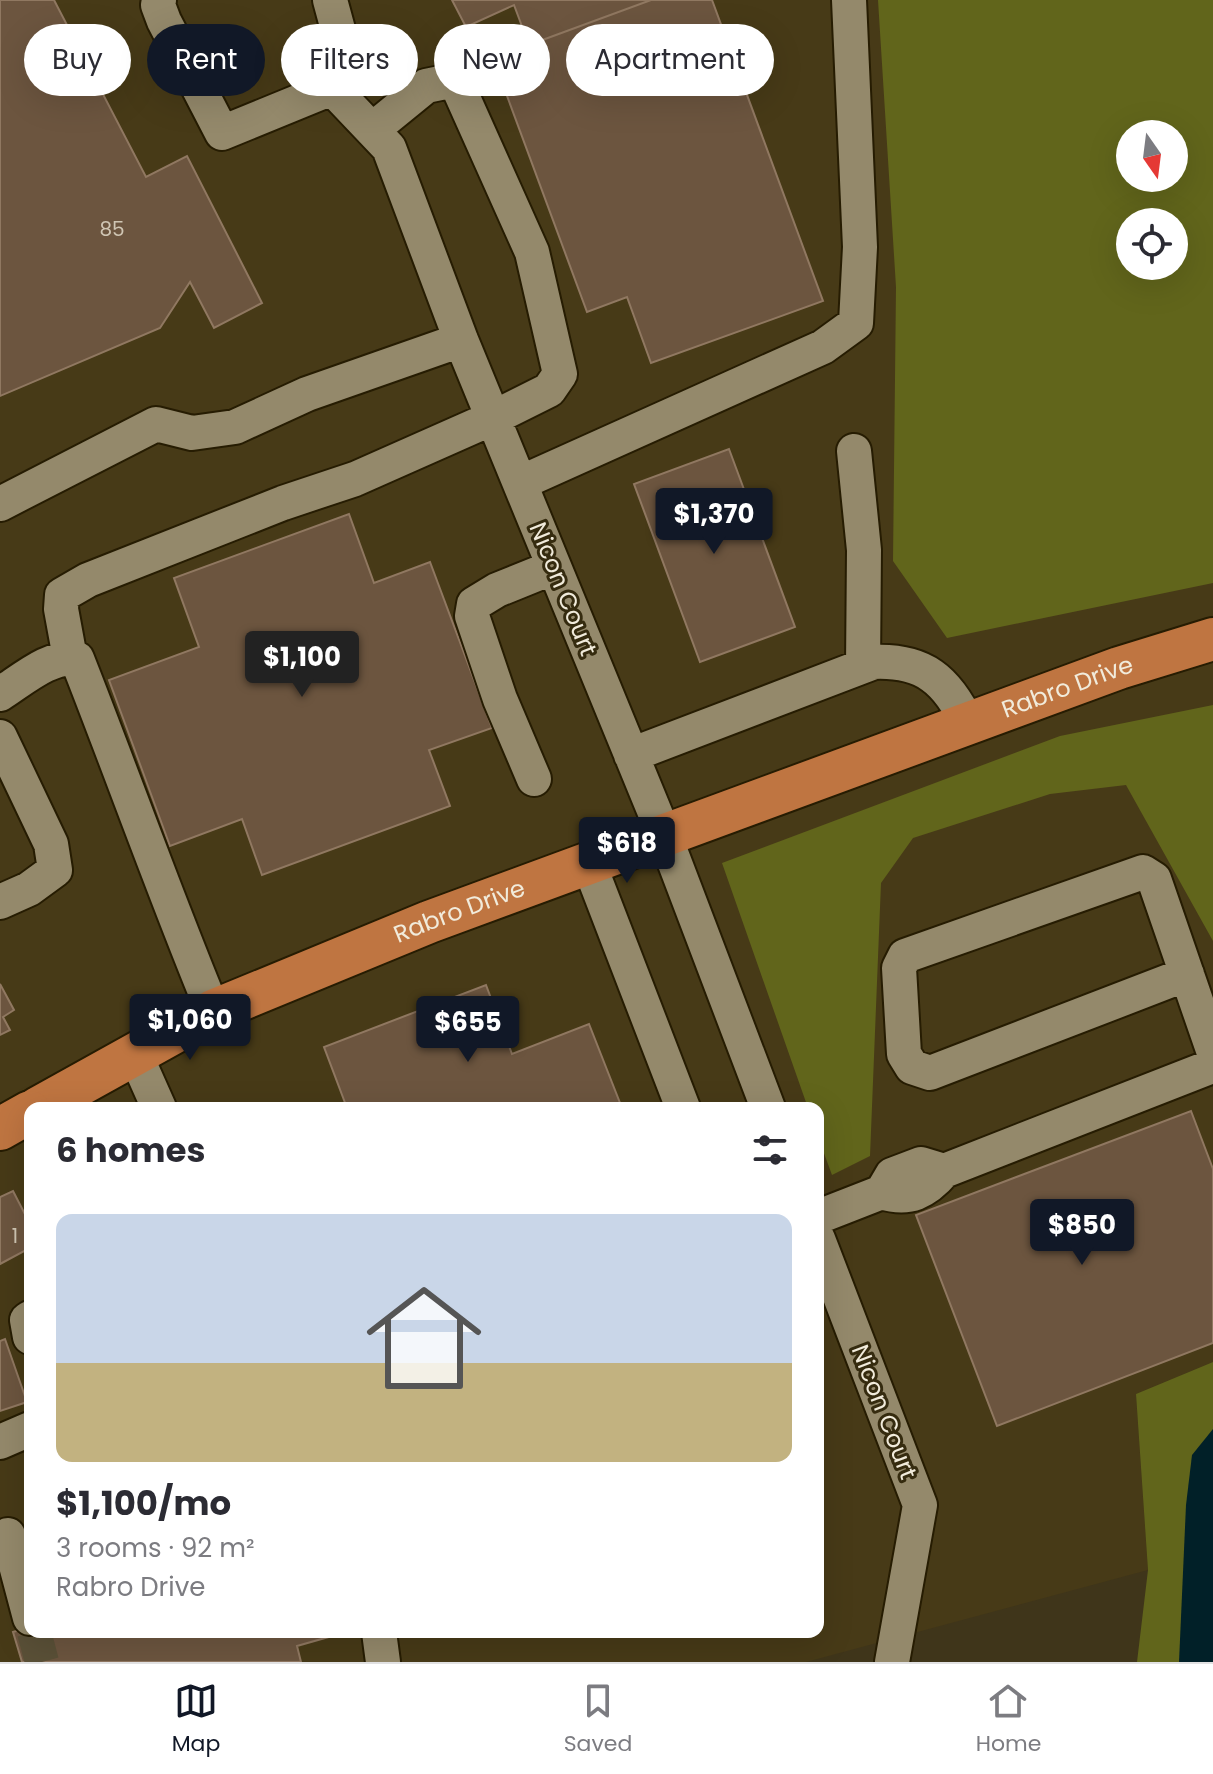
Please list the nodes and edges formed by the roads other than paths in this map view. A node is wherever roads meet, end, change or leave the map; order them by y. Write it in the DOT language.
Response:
graph roads {
  1 [pos="159,0"];
  2 [pos="330,0"];
  3 [pos="849,0"];
  4 [pos="336,24"];
  5 [pos="312,96"];
  6 [pos="340,96"];
  7 [pos="372,130"];
  8 [pos="461,340"];
  9 [pos="495,417"];
  10 [pos="854,451"];
  11 [pos="520,483"];
  12 [pos="0,504"];
  13 [pos="554,567"];
  14 [pos="1213,639"];
  15 [pos="70,658"];
  16 [pos="863,666"];
  17 [pos="0,694"];
  18 [pos="968,724"];
  19 [pos="0,737"];
  20 [pos="631,755"];
  21 [pos="534,779"];
  22 [pos="665,837"];
  23 [pos="589,864"];
  24 [pos="0,902"];
  25 [pos="1187,974"];
  26 [pos="213,1011"];
  27 [pos="1213,1050"];
  28 [pos="135,1054"];
  29 [pos="1213,1063"];
  30 [pos="49,1102"];
  31 [pos="156,1102"];
  32 [pos="681,1102"];
  33 [pos="766,1102"];
  34 [pos="24,1115"];
  35 [pos="0,1129"];
  36 [pos="824,1215"];
  37 [pos="824,1255"];
  38 [pos="24,1432"];
  39 [pos="0,1442"];
  40 [pos="13,1534"];
  41 [pos="24,1588"];
  42 [pos="380,1638"];
  43 [pos="383,1662"];
  44 [pos="892,1662"];
  1 -- 5 [label="street"];
  2 -- 4 [label="street"];
  3 -- 11 [label="street"];
  6 -- 7 [label="street, Nicon Court"];
  7 -- 8 [label="street, Nicon Court"];
  7 -- 9 [label="street"];
  8 -- 9 [label="street, Nicon Court"];
  8 -- 12 [label="street"];
  9 -- 11 [label="street, Nicon Court"];
  9 -- 15 [label="street"];
  10 -- 16 [label="street"];
  11 -- 13 [label="street, Nicon Court"];
  13 -- 20 [label="street, Nicon Court"];
  13 -- 21 [label="street"];
  14 -- 18 [label="main road, Rabro Drive"];
  15 -- 17 [label="street"];
  15 -- 26 [label="street"];
  16 -- 18 [label="street"];
  16 -- 20 [label="street"];
  18 -- 22 [label="main road, Rabro Drive"];
  19 -- 24 [label="street"];
  20 -- 22 [label="street, Nicon Court"];
  22 -- 23 [label="main road, Rabro Drive"];
  22 -- 33 [label="street, Nicon Court"];
  23 -- 26 [label="main road, Rabro Drive"];
  23 -- 32 [label="street"];
  25 -- 25 [label="street"];
  25 -- 27 [label="street"];
  26 -- 28 [label="main road, Rabro Drive"];
  28 -- 30 [label="main road, Rabro Drive"];
  28 -- 31 [label="street"];
  29 -- 36 [label="street"];
  34 -- 35 [label="main road"];
  37 -- 44 [label="street, Nicon Court"];
  38 -- 39 [label="street"];
  40 -- 41 [label="street"];
  42 -- 43 [label="street"];
}
